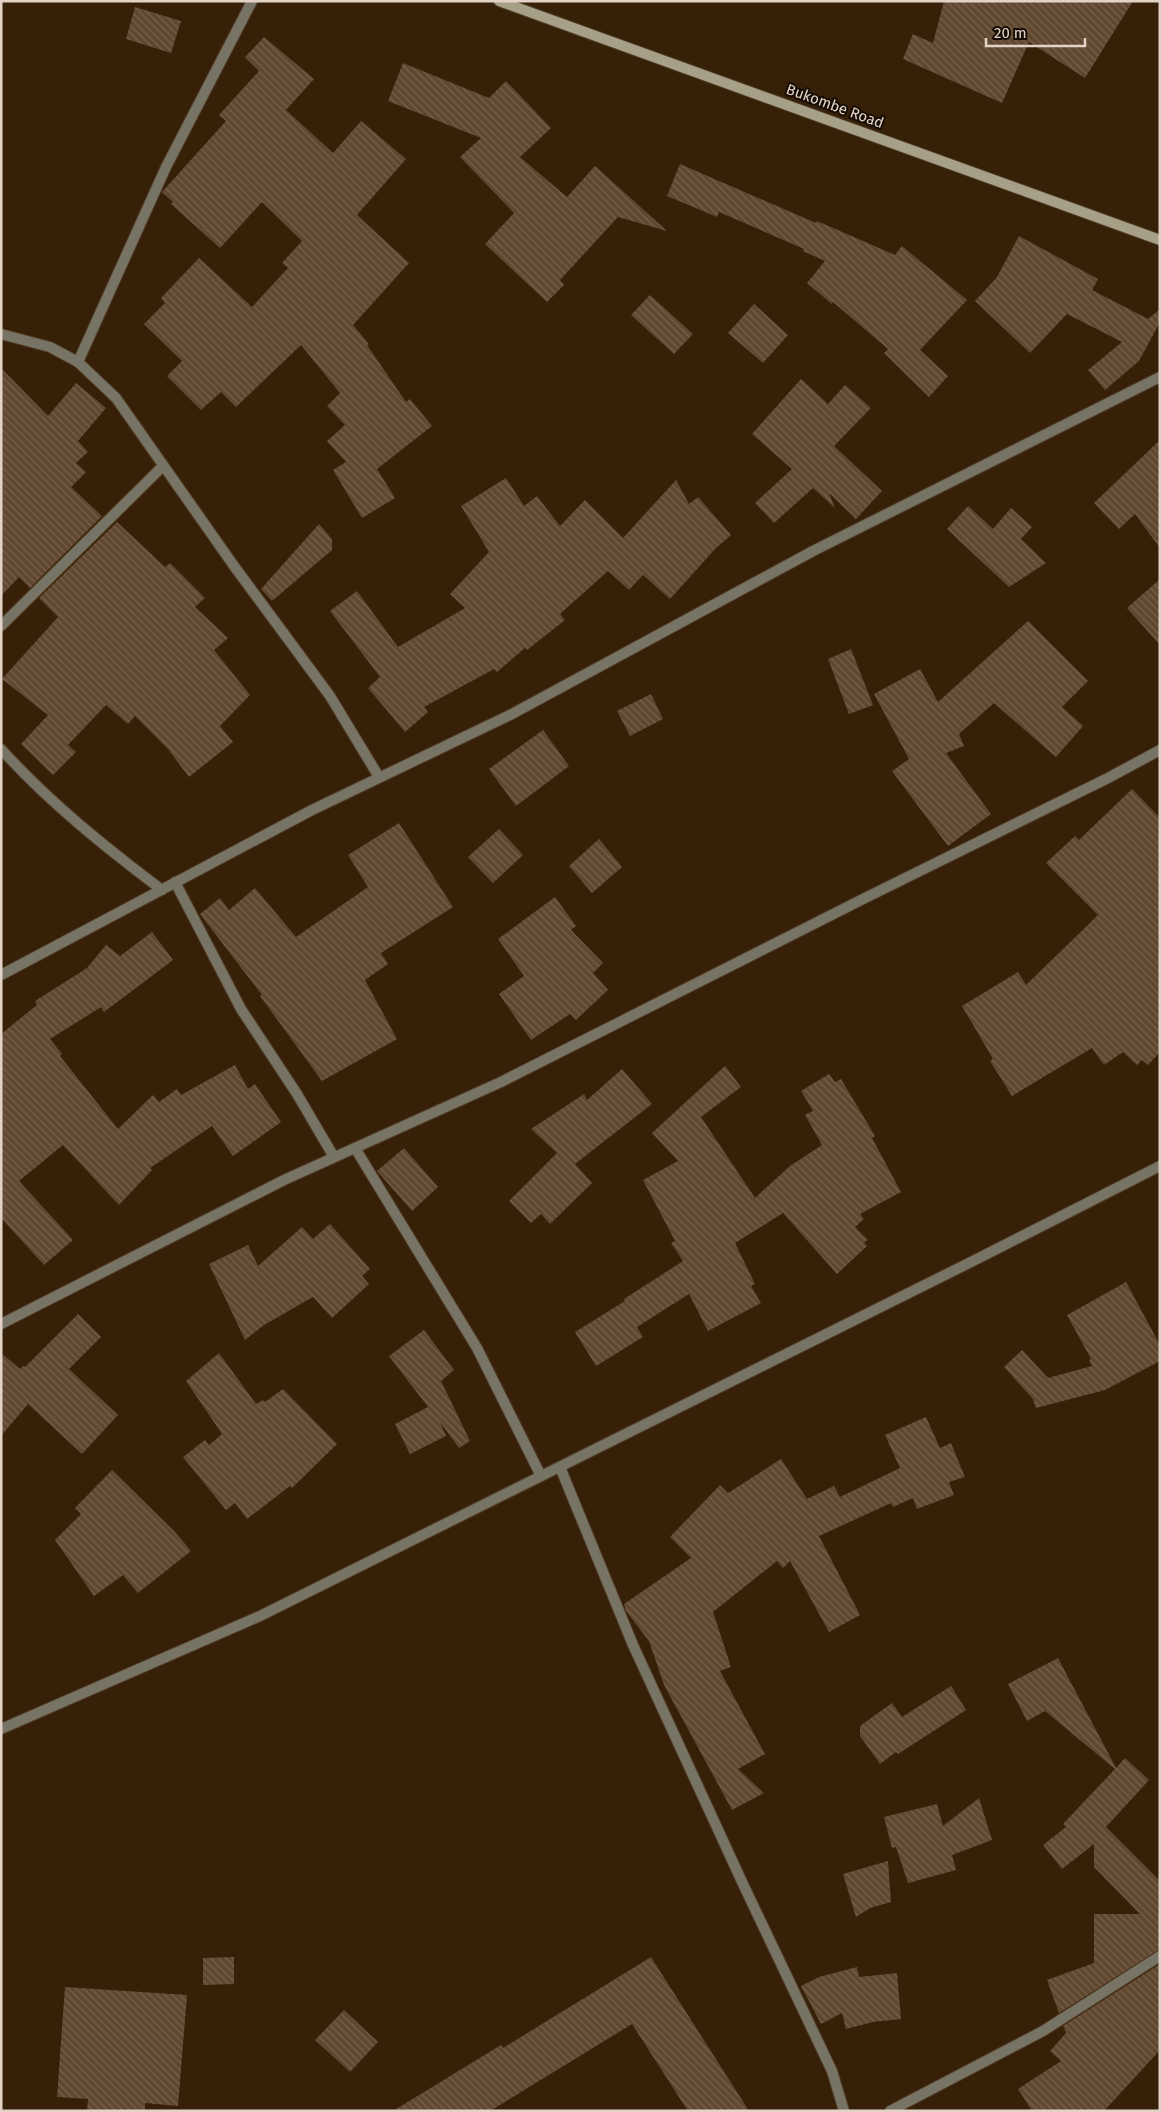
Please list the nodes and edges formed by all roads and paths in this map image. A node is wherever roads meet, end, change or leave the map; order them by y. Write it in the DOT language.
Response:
graph roads {
  1 [pos="252,1"];
  2 [pos="499,1"];
  3 [pos="1160,240"];
  4 [pos="1,334"];
  5 [pos="78,362"];
  6 [pos="1160,377"];
  7 [pos="163,466"];
  8 [pos="1,626"];
  9 [pos="1,749"];
  10 [pos="1160,750"];
  11 [pos="379,778"];
  12 [pos="175,882"];
  13 [pos="162,890"];
  14 [pos="1,975"];
  15 [pos="356,1148"];
  16 [pos="334,1157"];
  17 [pos="1160,1166"];
  18 [pos="1,1324"];
  19 [pos="560,1467"];
  20 [pos="541,1476"];
  21 [pos="1,1729"];
  22 [pos="1160,1956"];
  23 [pos="844,2111"];
  24 [pos="890,2111"];
  1 -- 5 [label="street"];
  2 -- 3 [label="main road, Bukombe Road"];
  4 -- 5 [label="street"];
  5 -- 7 [label="street"];
  6 -- 11 [label="street"];
  7 -- 8 [label="street"];
  7 -- 11 [label="street"];
  9 -- 13 [label="street"];
  10 -- 15 [label="street"];
  11 -- 12 [label="street"];
  12 -- 13 [label="street"];
  12 -- 16 [label="street"];
  13 -- 14 [label="street"];
  15 -- 16 [label="street"];
  15 -- 20 [label="street"];
  16 -- 18 [label="street"];
  17 -- 19 [label="street"];
  19 -- 20 [label="street"];
  19 -- 23 [label="street"];
  20 -- 21 [label="street"];
  22 -- 24 [label="street"];
}
